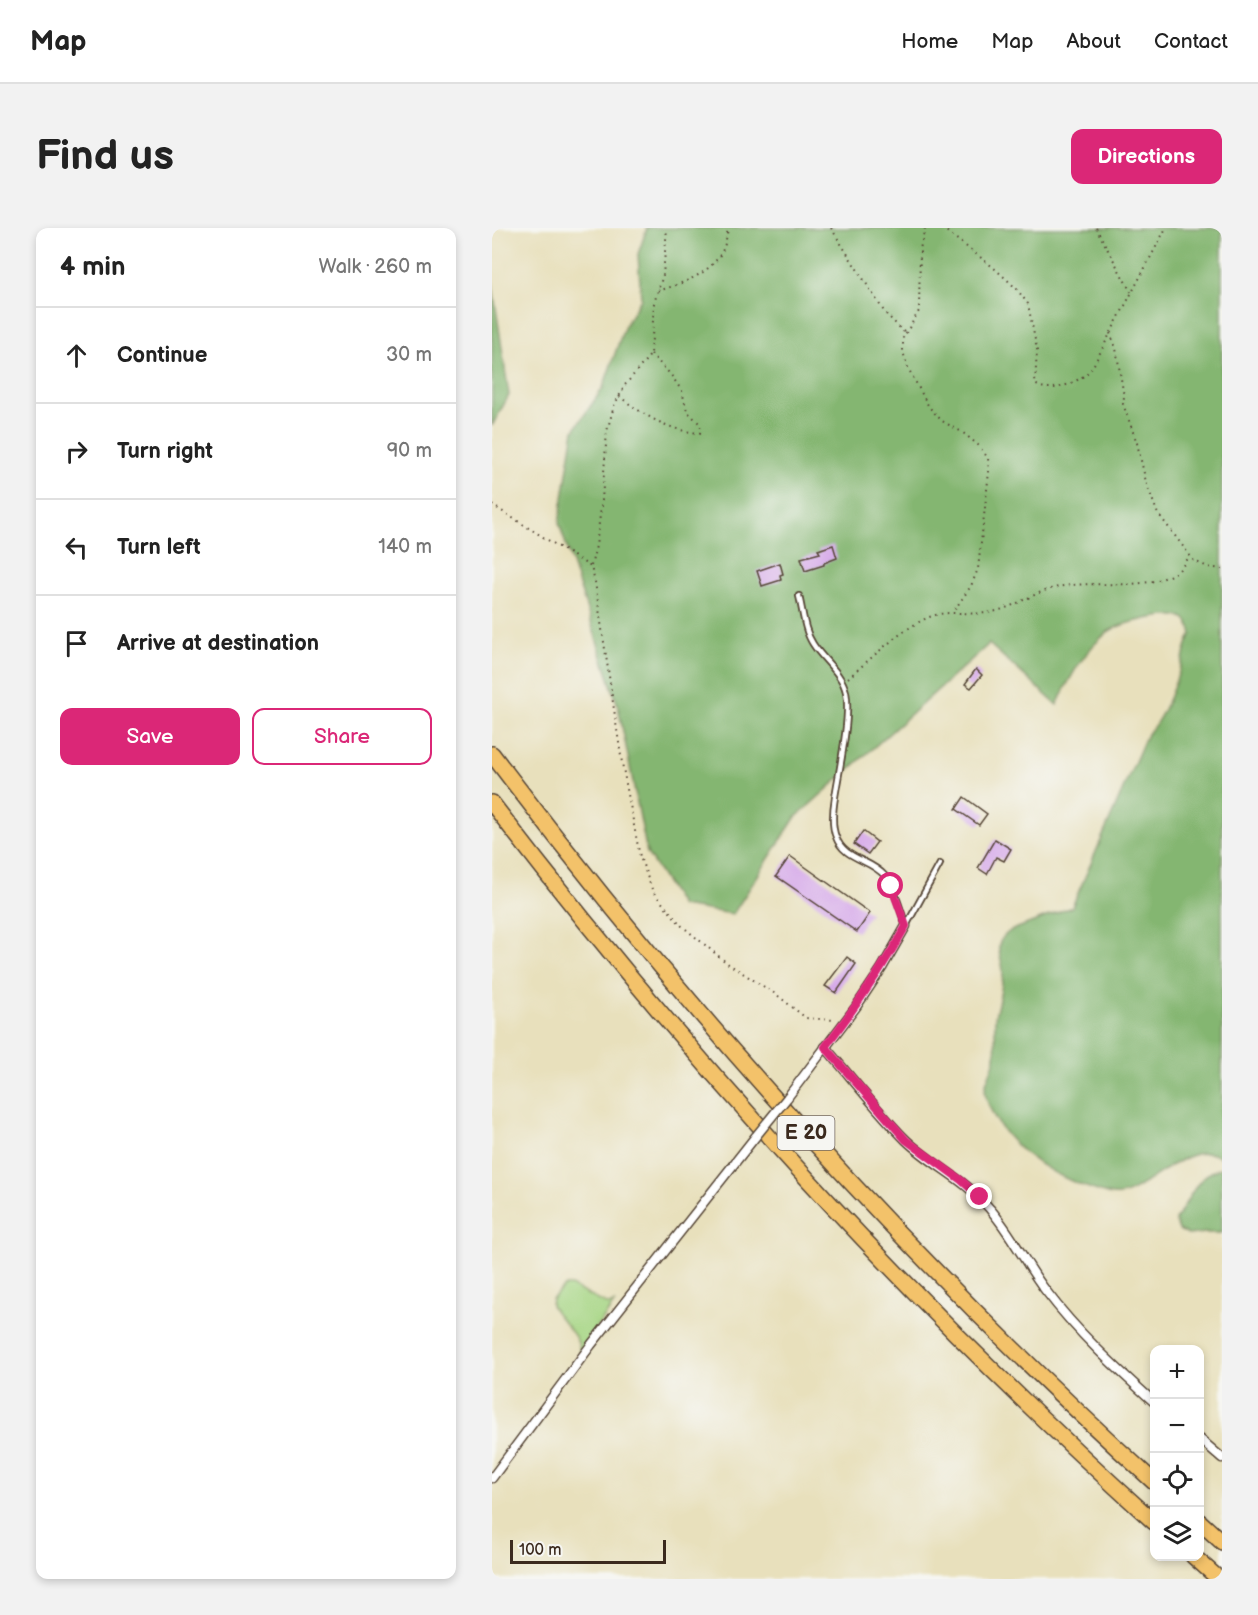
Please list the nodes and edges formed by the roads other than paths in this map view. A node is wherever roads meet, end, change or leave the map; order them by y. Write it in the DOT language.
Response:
graph roads {
  1 [pos="799,596"];
  2 [pos="492,754"];
  3 [pos="492,803"];
  4 [pos="940,864"];
  5 [pos="906,926"];
  6 [pos="825,1047"];
  7 [pos="1152,1399"];
  8 [pos="1204,1442"];
  9 [pos="1222,1458"];
  10 [pos="1150,1477"];
  11 [pos="492,1478"];
  12 [pos="1150,1517"];
  13 [pos="1204,1526"];
  14 [pos="1222,1542"];
  15 [pos="1198,1561"];
  16 [pos="1219,1579"];
  1 -- 5 [label="lane"];
  2 -- 10 [label="highway, E 20"];
  3 -- 12 [label="highway, E 20"];
  4 -- 5 [label="lane"];
  5 -- 6 [label="street"];
  6 -- 7 [label="street"];
  6 -- 11 [label="street, bridge"];
  8 -- 9 [label="street"];
  13 -- 14 [label="highway"];
  15 -- 16 [label="highway"];
}
